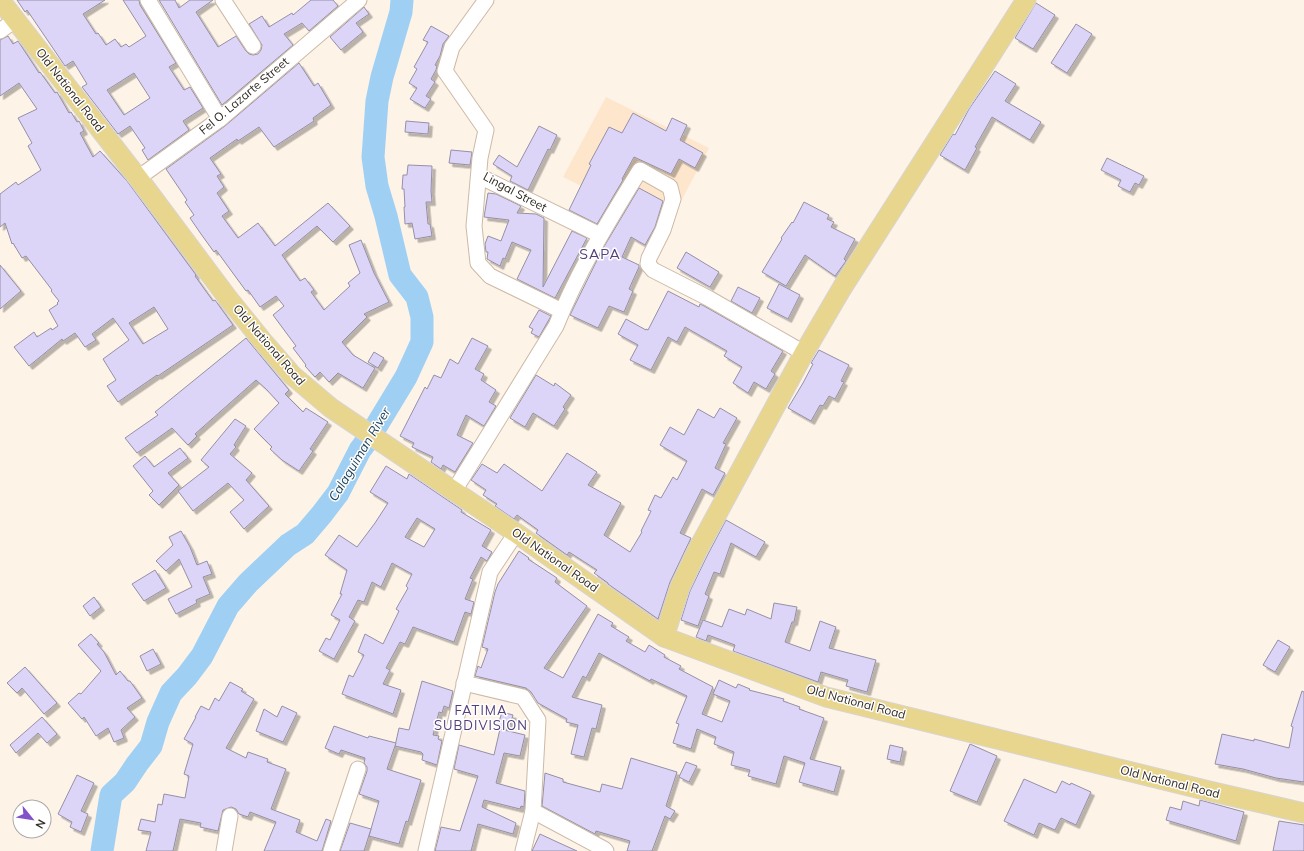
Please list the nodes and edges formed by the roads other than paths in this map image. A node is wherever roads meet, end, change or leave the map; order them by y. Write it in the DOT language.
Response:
graph roads {
  1 [pos="0,0"];
  2 [pos="148,0"];
  3 [pos="223,0"];
  4 [pos="486,0"];
  5 [pos="1026,0"];
  6 [pos="349,3"];
  7 [pos="7,25"];
  8 [pos="253,46"];
  9 [pos="220,119"];
  10 [pos="479,176"];
  11 [pos="138,178"];
  12 [pos="600,235"];
  13 [pos="562,311"];
  14 [pos="804,353"];
  15 [pos="454,490"];
  16 [pos="516,533"];
  17 [pos="664,637"];
  18 [pos="464,683"];
  19 [pos="358,769"];
  20 [pos="533,811"];
  21 [pos="1304,813"];
  22 [pos="230,816"];
  23 [pos="224,851"];
  24 [pos="331,851"];
  25 [pos="426,851"];
  26 [pos="523,851"];
  27 [pos="606,851"];
  1 -- 7 [label="main road, Old National Road"];
  2 -- 9 [label="street"];
  3 -- 8 [label="street"];
  4 -- 10 [label="street, Lingal Street"];
  5 -- 14 [label="main road"];
  6 -- 9 [label="street, Fel O. Lazarte Street"];
  7 -- 11 [label="main road, Old National Road"];
  9 -- 11 [label="street, Fel O. Lazarte Street"];
  10 -- 12 [label="street, Lingal Street"];
  10 -- 13 [label="street"];
  11 -- 15 [label="main road, Old National Road"];
  12 -- 13 [label="street"];
  12 -- 14 [label="street"];
  13 -- 15 [label="street"];
  14 -- 17 [label="main road"];
  15 -- 16 [label="main road, Old National Road"];
  16 -- 17 [label="main road, Old National Road"];
  16 -- 18 [label="street"];
  17 -- 21 [label="main road, Old National Road"];
  18 -- 20 [label="street"];
  18 -- 25 [label="street"];
  19 -- 24 [label="street"];
  20 -- 26 [label="street"];
  20 -- 27 [label="street"];
  22 -- 23 [label="street"];
}
